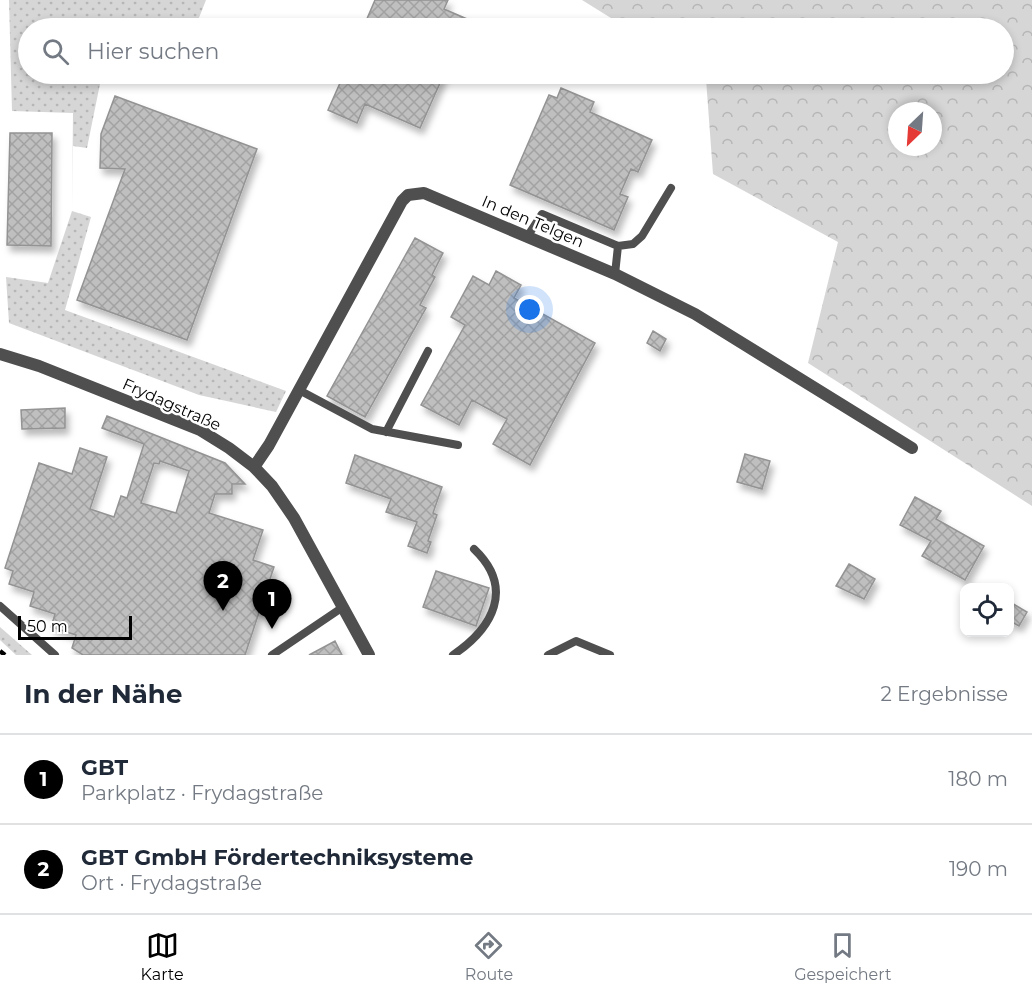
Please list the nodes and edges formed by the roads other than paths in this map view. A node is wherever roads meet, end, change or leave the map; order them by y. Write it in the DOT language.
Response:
graph roads {
  1 [pos="671,188"];
  2 [pos="527,237"];
  3 [pos="618,246"];
  4 [pos="615,274"];
  5 [pos="428,351"];
  6 [pos="0,354"];
  7 [pos="299,390"];
  8 [pos="386,432"];
  9 [pos="458,445"];
  10 [pos="912,448"];
  11 [pos="254,467"];
  12 [pos="474,549"];
  13 [pos="0,606"];
  14 [pos="343,607"];
  15 [pos="55,655"];
  16 [pos="272,655"];
  17 [pos="369,655"];
  18 [pos="453,655"];
  19 [pos="549,655"];
  20 [pos="610,655"];
  1 -- 3 [label="lane"];
  2 -- 3 [label="lane"];
  2 -- 4 [label="street, In den Telgen"];
  2 -- 7 [label="street, In den Telgen"];
  3 -- 4 [label="lane"];
  4 -- 10 [label="street, In den Telgen"];
  5 -- 8 [label="lane"];
  6 -- 11 [label="street, Frydagstraße"];
  7 -- 8 [label="lane"];
  7 -- 11 [label="street, In den Telgen"];
  8 -- 9 [label="lane"];
  11 -- 14 [label="street, Frydagstraße"];
  12 -- 18 [label="lane"];
  13 -- 15 [label="lane"];
  14 -- 16 [label="lane"];
  14 -- 17 [label="street, Frydagstraße"];
  19 -- 20 [label="lane"];
}
